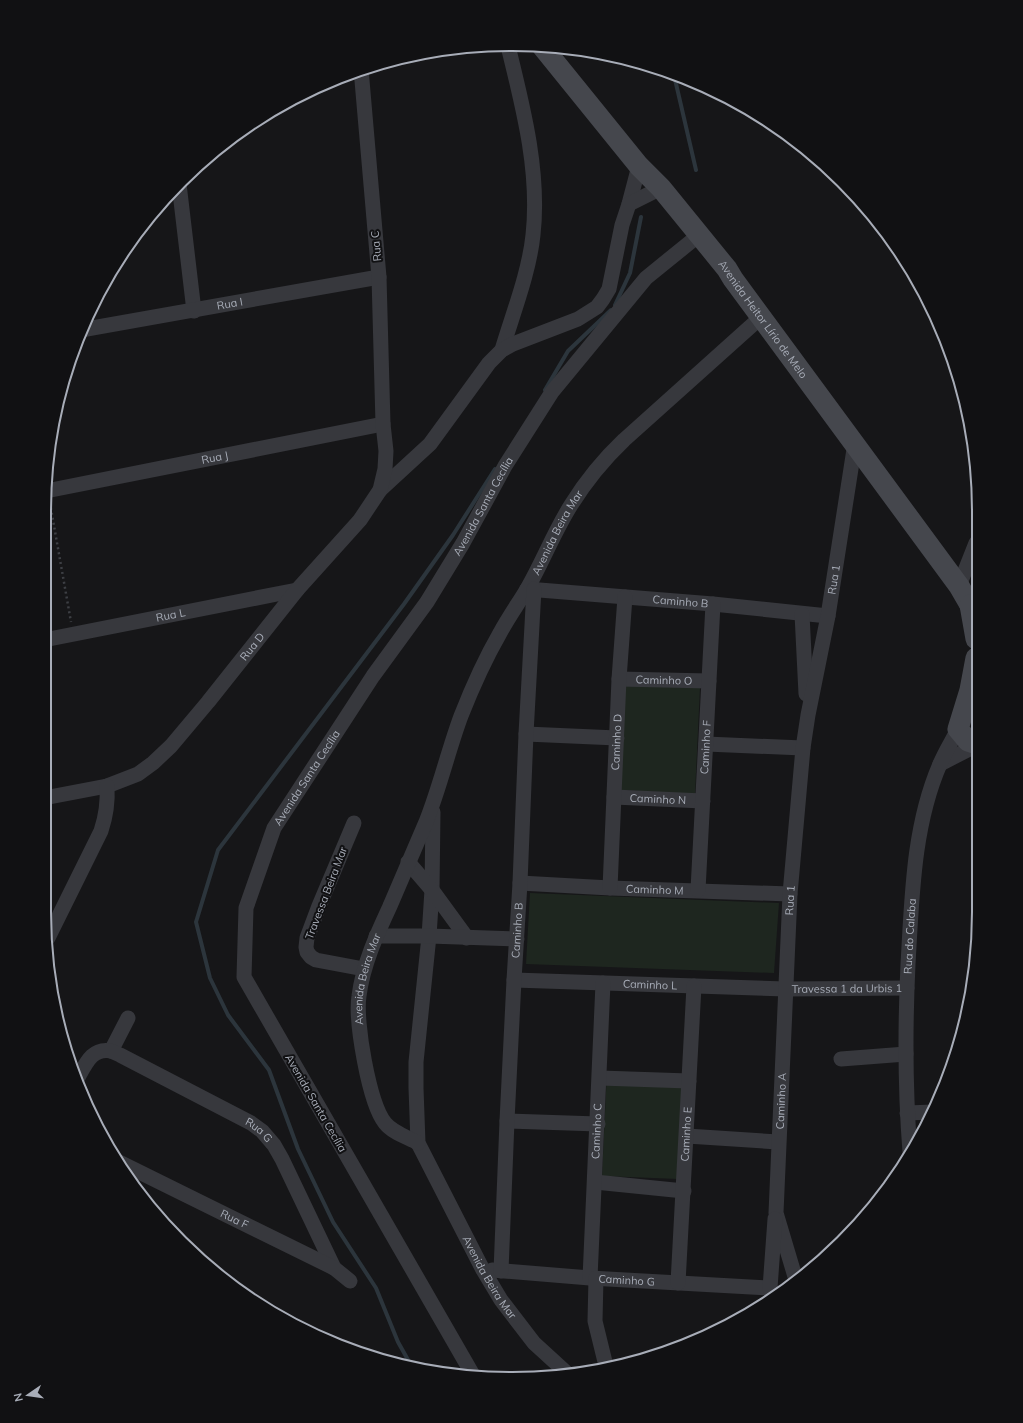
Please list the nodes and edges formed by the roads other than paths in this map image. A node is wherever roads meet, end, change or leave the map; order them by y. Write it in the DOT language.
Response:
graph roads {
  1 [pos="509,51"];
  2 [pos="547,53"];
  3 [pos="358,77"];
  4 [pos="639,166"];
  5 [pos="661,188"];
  6 [pos="180,192"];
  7 [pos="630,204"];
  8 [pos="692,241"];
  9 [pos="379,277"];
  10 [pos="194,311"];
  11 [pos="761,317"];
  12 [pos="89,329"];
  13 [pos="502,350"];
  14 [pos="383,424"];
  15 [pos="855,443"];
  16 [pos="52,490"];
  17 [pos="380,490"];
  18 [pos="972,554"];
  19 [pos="960,586"];
  20 [pos="530,589"];
  21 [pos="296,590"];
  22 [pos="625,597"];
  23 [pos="713,604"];
  24 [pos="972,607"];
  25 [pos="802,614"];
  26 [pos="828,616"];
  27 [pos="51,639"];
  28 [pos="619,679"];
  29 [pos="709,681"];
  30 [pos="972,685"];
  31 [pos="808,715"];
  32 [pos="958,729"];
  33 [pos="526,734"];
  34 [pos="617,738"];
  35 [pos="972,743"];
  36 [pos="706,744"];
  37 [pos="803,748"];
  38 [pos="972,748"];
  39 [pos="940,764"];
  40 [pos="106,786"];
  41 [pos="614,796"];
  42 [pos="51,797"];
  43 [pos="703,801"];
  44 [pos="433,804"];
  45 [pos="354,823"];
  46 [pos="408,862"];
  47 [pos="520,883"];
  48 [pos="610,888"];
  49 [pos="432,890"];
  50 [pos="698,890"];
  51 [pos="790,894"];
  52 [pos="52,931"];
  53 [pos="376,936"];
  54 [pos="429,936"];
  55 [pos="467,938"];
  56 [pos="517,939"];
  57 [pos="364,969"];
  58 [pos="514,980"];
  59 [pos="603,984"];
  60 [pos="694,986"];
  61 [pos="907,988"];
  62 [pos="786,989"];
  63 [pos="128,1018"];
  64 [pos="115,1053"];
  65 [pos="906,1054"];
  66 [pos="841,1059"];
  67 [pos="80,1074"];
  68 [pos="600,1078"];
  69 [pos="688,1081"];
  70 [pos="926,1112"];
  71 [pos="907,1113"];
  72 [pos="507,1121"];
  73 [pos="598,1124"];
  74 [pos="686,1136"];
  75 [pos="778,1142"];
  76 [pos="418,1143"];
  77 [pos="909,1143"];
  78 [pos="129,1167"];
  79 [pos="595,1182"];
  80 [pos="684,1191"];
  81 [pos="776,1212"];
  82 [pos="334,1268"];
  83 [pos="483,1270"];
  84 [pos="500,1271"];
  85 [pos="795,1275"];
  86 [pos="593,1278"];
  87 [pos="350,1281"];
  88 [pos="678,1283"];
  89 [pos="772,1291"];
  90 [pos="770,1292"];
  91 [pos="605,1362"];
  92 [pos="562,1369"];
  93 [pos="470,1370"];
  1 -- 13 [label="street"];
  2 -- 4 [label="main road, Avenida Heitor Lírio de Melo"];
  3 -- 9 [label="street, Rua C"];
  4 -- 5 [label="main road, Avenida Heitor Lírio de Melo"];
  4 -- 7 [label="street"];
  5 -- 7 [label="street"];
  5 -- 8 [label="main road, Avenida Heitor Lírio de Melo"];
  6 -- 10 [label="street"];
  7 -- 13 [label="street"];
  8 -- 11 [label="main road, Avenida Heitor Lírio de Melo"];
  8 -- 93 [label="street, Avenida Santa Cecília"];
  9 -- 10 [label="street, Rua I"];
  9 -- 14 [label="street, Rua C"];
  10 -- 12 [label="street, Rua I"];
  11 -- 15 [label="main road, Avenida Heitor Lírio de Melo"];
  11 -- 20 [label="street, Avenida Beira Mar"];
  13 -- 17 [label="street"];
  14 -- 16 [label="street, Rua J"];
  14 -- 17 [label="street, Rua D"];
  15 -- 19 [label="main road, Avenida Heitor Lírio de Melo"];
  15 -- 26 [label="street, Rua 1"];
  17 -- 21 [label="street, Rua D"];
  18 -- 19 [label="street"];
  19 -- 24 [label="main road, Avenida Heitor Lírio de Melo"];
  20 -- 22 [label="street, Caminho B"];
  20 -- 33 [label="street, Caminho B"];
  20 -- 44 [label="street, Avenida Beira Mar"];
  21 -- 27 [label="street, Rua L"];
  21 -- 40 [label="street, Rua D"];
  22 -- 23 [label="street, Caminho B"];
  22 -- 28 [label="street, Caminho D"];
  23 -- 25 [label="street, Caminho B"];
  23 -- 29 [label="street, Caminho F"];
  25 -- 26 [label="street, Caminho B"];
  25 -- 31 [label="street, Rua 1"];
  26 -- 31 [label="street, Rua 1"];
  28 -- 29 [label="street, Caminho O"];
  28 -- 34 [label="street, Caminho D"];
  29 -- 36 [label="street, Caminho F"];
  30 -- 32 [label="main road"];
  31 -- 37 [label="street, Rua 1"];
  32 -- 35 [label="main road"];
  32 -- 39 [label="street, Rua do Calaba"];
  33 -- 34 [label="street"];
  33 -- 47 [label="street, Caminho B"];
  34 -- 41 [label="street, Caminho D"];
  36 -- 37 [label="street"];
  36 -- 43 [label="street, Caminho F"];
  37 -- 51 [label="street, Rua 1"];
  38 -- 39 [label="street"];
  39 -- 61 [label="street, Rua do Calaba"];
  40 -- 42 [label="street, Rua D"];
  40 -- 52 [label="street"];
  41 -- 43 [label="street, Caminho N"];
  41 -- 48 [label="street, Caminho D"];
  43 -- 50 [label="street, Caminho F"];
  44 -- 46 [label="street, Avenida Beira Mar"];
  44 -- 49 [label="street, Avenida Beira Mar"];
  45 -- 57 [label="street, Travessa Beira Mar"];
  46 -- 49 [label="street"];
  46 -- 53 [label="street, Avenida Beira Mar"];
  47 -- 48 [label="street, Caminho M"];
  47 -- 56 [label="street, Caminho B"];
  48 -- 50 [label="street, Caminho M"];
  49 -- 54 [label="street, Avenida Beira Mar"];
  49 -- 55 [label="street"];
  50 -- 51 [label="street, Caminho M"];
  51 -- 62 [label="street, Rua 1"];
  53 -- 54 [label="street"];
  53 -- 57 [label="street, Avenida Beira Mar"];
  54 -- 55 [label="street"];
  54 -- 76 [label="street, Avenida Beira Mar"];
  55 -- 56 [label="street"];
  56 -- 58 [label="street, Caminho B"];
  57 -- 76 [label="street, Avenida Beira Mar"];
  58 -- 59 [label="street, Caminho L"];
  58 -- 72 [label="street, Caminho B"];
  59 -- 60 [label="street, Caminho L"];
  59 -- 68 [label="street, Caminho C"];
  60 -- 62 [label="street, Caminho L"];
  60 -- 69 [label="street, Caminho E"];
  61 -- 62 [label="street, Travessa 1 da Urbis 1"];
  61 -- 65 [label="street, Rua do Calaba"];
  62 -- 75 [label="street, Caminho A"];
  63 -- 64 [label="street"];
  64 -- 67 [label="street"];
  64 -- 82 [label="street, Rua G"];
  65 -- 66 [label="street"];
  65 -- 71 [label="street, Rua do Calaba"];
  68 -- 69 [label="street"];
  68 -- 73 [label="street, Caminho C"];
  69 -- 74 [label="street, Caminho E"];
  70 -- 71 [label="street"];
  71 -- 77 [label="street, Rua do Calaba"];
  72 -- 73 [label="street"];
  72 -- 84 [label="street, Caminho B"];
  73 -- 79 [label="street, Caminho C"];
  74 -- 75 [label="street"];
  74 -- 80 [label="street, Caminho E"];
  75 -- 81 [label="street, Caminho A"];
  76 -- 83 [label="street, Avenida Beira Mar"];
  78 -- 82 [label="street, Rua F"];
  79 -- 80 [label="street"];
  79 -- 86 [label="street, Caminho C"];
  80 -- 88 [label="street, Caminho E"];
  81 -- 85 [label="street, Caminho A"];
  81 -- 89 [label="street, Caminho A"];
  82 -- 87 [label="street, Rua F"];
  83 -- 84 [label="street, Caminho G"];
  83 -- 92 [label="street, Avenida Beira Mar"];
  84 -- 86 [label="street, Caminho G"];
  86 -- 88 [label="street, Caminho G"];
  86 -- 91 [label="street, Caminho C"];
  88 -- 90 [label="street, Caminho G"];
}
